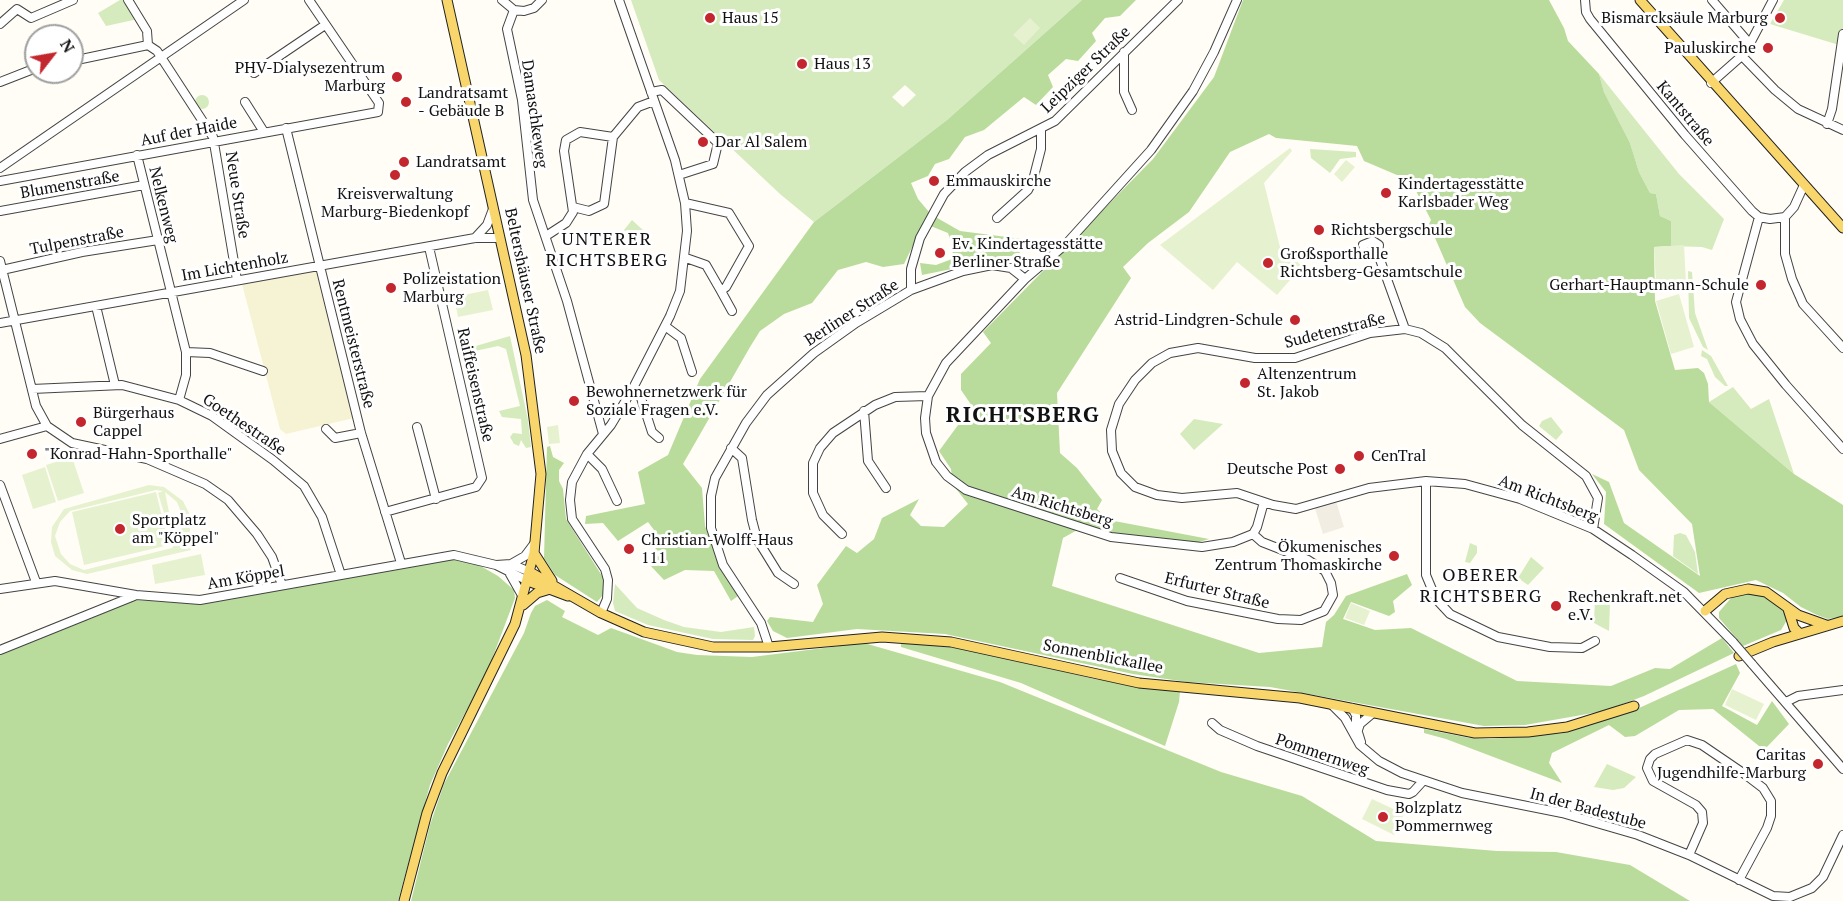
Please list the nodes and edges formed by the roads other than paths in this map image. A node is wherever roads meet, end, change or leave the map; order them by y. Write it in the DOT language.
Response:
graph roads {
  1 [pos="73,0"];
  2 [pos="128,0"];
  3 [pos="244,0"];
  4 [pos="309,0"];
  5 [pos="447,0"];
  6 [pos="502,0"];
  7 [pos="543,0"];
  8 [pos="619,0"];
  9 [pos="1178,0"];
  10 [pos="1237,0"];
  11 [pos="1585,0"];
  12 [pos="1640,0"];
  13 [pos="1712,0"];
  14 [pos="1773,0"];
  15 [pos="514,10"];
  16 [pos="0,24"];
  17 [pos="325,25"];
  18 [pos="1843,34"];
  19 [pos="1750,44"];
  20 [pos="148,45"];
  21 [pos="1842,51"];
  22 [pos="1124,52"];
  23 [pos="1742,56"];
  24 [pos="84,58"];
  25 [pos="161,58"];
  26 [pos="24,73"];
  27 [pos="254,73"];
  28 [pos="0,82"];
  29 [pos="1711,83"];
  30 [pos="651,92"];
  31 [pos="654,100"];
  32 [pos="245,102"];
  33 [pos="1132,110"];
  34 [pos="1827,124"];
  35 [pos="286,128"];
  36 [pos="1041,130"];
  37 [pos="1843,130"];
  38 [pos="264,132"];
  39 [pos="613,136"];
  40 [pos="214,141"];
  41 [pos="137,155"];
  42 [pos="0,168"];
  43 [pos="679,175"];
  44 [pos="0,181"];
  45 [pos="144,185"];
  46 [pos="1804,185"];
  47 [pos="685,203"];
  48 [pos="493,207"];
  49 [pos="573,207"];
  50 [pos="0,211"];
  51 [pos="1759,217"];
  52 [pos="1785,217"];
  53 [pos="997,218"];
  54 [pos="1843,228"];
  55 [pos="499,234"];
  56 [pos="478,235"];
  57 [pos="546,236"];
  58 [pos="158,240"];
  59 [pos="429,247"];
  60 [pos="1378,254"];
  61 [pos="686,258"];
  62 [pos="0,261"];
  63 [pos="319,266"];
  64 [pos="2,270"];
  65 [pos="1025,279"];
  66 [pos="237,280"];
  67 [pos="911,290"];
  68 [pos="721,291"];
  69 [pos="172,293"];
  70 [pos="96,306"];
  71 [pos="732,311"];
  72 [pos="15,321"];
  73 [pos="0,324"];
  74 [pos="665,327"];
  75 [pos="1405,329"];
  76 [pos="1843,348"];
  77 [pos="186,352"];
  78 [pos="263,371"];
  79 [pos="692,372"];
  80 [pos="115,385"];
  81 [pos="32,389"];
  82 [pos="632,390"];
  83 [pos="928,396"];
  84 [pos="179,400"];
  85 [pos="864,411"];
  86 [pos="47,426"];
  87 [pos="417,427"];
  88 [pos="326,429"];
  89 [pos="362,433"];
  90 [pos="603,434"];
  91 [pos="659,438"];
  92 [pos="0,439"];
  93 [pos="731,448"];
  94 [pos="1843,449"];
  95 [pos="586,454"];
  96 [pos="1426,481"];
  97 [pos="0,485"];
  98 [pos="886,488"];
  99 [pos="436,498"];
  100 [pos="617,501"];
  101 [pos="1264,502"];
  102 [pos="385,512"];
  103 [pos="1593,529"];
  104 [pos="842,534"];
  105 [pos="1252,534"];
  106 [pos="536,540"];
  107 [pos="534,553"];
  108 [pos="402,563"];
  109 [pos="511,564"];
  110 [pos="496,565"];
  111 [pos="509,573"];
  112 [pos="341,575"];
  113 [pos="529,577"];
  114 [pos="1120,578"];
  115 [pos="36,582"];
  116 [pos="794,584"];
  117 [pos="282,585"];
  118 [pos="551,587"];
  119 [pos="0,589"];
  120 [pos="136,595"];
  121 [pos="522,603"];
  122 [pos="1788,609"];
  123 [pos="1705,611"];
  124 [pos="601,613"];
  125 [pos="1798,615"];
  126 [pos="1843,621"];
  127 [pos="1826,625"];
  128 [pos="1799,633"];
  129 [pos="1595,641"];
  130 [pos="769,647"];
  131 [pos="0,650"];
  132 [pos="1739,656"];
  133 [pos="1843,690"];
  134 [pos="1786,702"];
  135 [pos="1331,704"];
  136 [pos="1634,706"];
  137 [pos="1352,708"];
  138 [pos="1373,713"];
  139 [pos="1212,723"];
  140 [pos="1349,724"];
  141 [pos="1358,732"];
  142 [pos="1365,748"];
  143 [pos="1843,769"];
  144 [pos="1423,781"];
  145 [pos="1842,840"];
  146 [pos="1689,855"];
  147 [pos="1739,880"];
  148 [pos="404,901"];
  1 -- 16 [label="street"];
  2 -- 20 [label="street"];
  3 -- 25 [label="street"];
  4 -- 17 [label="street"];
  5 -- 48 [label="main road, Beltershäuser Straße"];
  6 -- 15 [label="street"];
  7 -- 15 [label="street"];
  8 -- 30 [label="street"];
  9 -- 22 [label="street, Leipziger Straße"];
  10 -- 65 [label="street, Am Richtsberg"];
  11 -- 51 [label="street, Kantstraße"];
  12 -- 29 [label="main road"];
  13 -- 19 [label="street"];
  14 -- 19 [label="street"];
  15 -- 57 [label="street, Damaschkeweg"];
  17 -- 27 [label="street"];
  17 -- 35 [label="street, Auf der Haide"];
  18 -- 21 [label="street"];
  19 -- 23 [label="street"];
  20 -- 24 [label="street"];
  20 -- 25 [label="street, Neue Straße"];
  21 -- 34 [label="street"];
  22 -- 33 [label="street"];
  22 -- 36 [label="street, Leipziger Straße"];
  23 -- 29 [label="street"];
  23 -- 34 [label="street"];
  25 -- 40 [label="street, Neue Straße"];
  25 -- 42 [label="street"];
  26 -- 28 [label="street"];
  29 -- 46 [label="main road"];
  30 -- 31 [label="street"];
  30 -- 43 [label="street"];
  31 -- 39 [label="street"];
  31 -- 43 [label="street"];
  32 -- 38 [label="street"];
  34 -- 37 [label="street"];
  35 -- 38 [label="street, Auf der Haide"];
  35 -- 63 [label="street, Rentmeisterstraße"];
  36 -- 53 [label="street"];
  36 -- 67 [label="street, Leipziger Straße"];
  38 -- 40 [label="street, Auf der Haide"];
  39 -- 49 [label="street"];
  39 -- 49 [label="street"];
  40 -- 41 [label="street, Auf der Haide"];
  40 -- 66 [label="street, Neue Straße"];
  41 -- 44 [label="street, Auf der Haide"];
  41 -- 45 [label="street, Nelkenweg"];
  43 -- 47 [label="street"];
  45 -- 50 [label="street, Blumenstraße"];
  45 -- 58 [label="street, Nelkenweg"];
  46 -- 52 [label="street"];
  46 -- 54 [label="main road"];
  47 -- 61 [label="street"];
  47 -- 68 [label="street"];
  48 -- 55 [label="main road, Beltershäuser Straße"];
  48 -- 56 [label="street"];
  49 -- 57 [label="street"];
  51 -- 52 [label="street"];
  51 -- 94 [label="street"];
  52 -- 76 [label="street"];
  55 -- 56 [label="street, Im Lichtenholz"];
  55 -- 106 [label="main road, Beltershäuser Straße"];
  56 -- 59 [label="street, Im Lichtenholz"];
  57 -- 90 [label="street, Damaschkeweg"];
  58 -- 64 [label="street, Tulpenstraße"];
  58 -- 69 [label="street, Nelkenweg"];
  59 -- 63 [label="street, Im Lichtenholz"];
  59 -- 99 [label="street, Raiffeisenstraße"];
  60 -- 75 [label="street"];
  61 -- 68 [label="street"];
  61 -- 74 [label="street"];
  62 -- 64 [label="street"];
  63 -- 66 [label="street, Im Lichtenholz"];
  63 -- 89 [label="street, Rentmeisterstraße"];
  64 -- 72 [label="street"];
  65 -- 67 [label="street, Berliner Straße"];
  65 -- 83 [label="street, Am Richtsberg"];
  66 -- 69 [label="street, Im Lichtenholz"];
  67 -- 93 [label="street, Berliner Straße"];
  68 -- 71 [label="street"];
  69 -- 70 [label="street, Im Lichtenholz"];
  69 -- 77 [label="street, Nelkenweg"];
  70 -- 72 [label="street, Im Lichtenholz"];
  70 -- 80 [label="street"];
  72 -- 73 [label="street, Im Lichtenholz"];
  72 -- 81 [label="street"];
  74 -- 79 [label="street"];
  74 -- 82 [label="street"];
  75 -- 101 [label="street, Sudetenstraße"];
  75 -- 103 [label="street, Sudetenstraße"];
  77 -- 78 [label="street"];
  77 -- 84 [label="street, Nelkenweg"];
  80 -- 81 [label="street, Goethestraße"];
  80 -- 84 [label="street, Goethestraße"];
  81 -- 86 [label="street"];
  82 -- 90 [label="street"];
  82 -- 91 [label="street"];
  83 -- 85 [label="street"];
  83 -- 105 [label="street, Am Richtsberg"];
  84 -- 112 [label="street, Goethestraße"];
  85 -- 98 [label="street"];
  85 -- 104 [label="street"];
  86 -- 92 [label="street"];
  86 -- 117 [label="street"];
  87 -- 99 [label="street"];
  88 -- 89 [label="street"];
  89 -- 102 [label="street, Rentmeisterstraße"];
  90 -- 95 [label="street"];
  93 -- 116 [label="street"];
  93 -- 130 [label="street, Berliner Straße"];
  95 -- 100 [label="street"];
  95 -- 124 [label="street"];
  96 -- 101 [label="street, Am Richtsberg"];
  96 -- 103 [label="street, Am Richtsberg"];
  96 -- 129 [label="street"];
  97 -- 115 [label="street"];
  99 -- 102 [label="street, Raiffeisenstraße"];
  101 -- 105 [label="street"];
  102 -- 108 [label="street, Rentmeisterstraße"];
  103 -- 123 [label="street, Am Richtsberg"];
  105 -- 114 [label="street, Erfurter Straße"];
  106 -- 107 [label="main road, Beltershäuser Straße"];
  106 -- 109 [label="street"];
  107 -- 113 [label="main road, Beltershäuser Straße"];
  107 -- 118 [label="main road"];
  108 -- 110 [label="street, Am Köppel"];
  108 -- 112 [label="street, Am Köppel"];
  109 -- 110 [label="street, Am Köppel"];
  109 -- 113 [label="street, Am Köppel"];
  110 -- 111 [label="street, Am Köppel"];
  111 -- 113 [label="street, Am Köppel"];
  111 -- 121 [label="street"];
  112 -- 117 [label="street, Am Köppel"];
  113 -- 118 [label="main road, Sonnenblickallee"];
  113 -- 121 [label="main road, Beltershäuser Straße"];
  115 -- 119 [label="street, Am Köppel"];
  115 -- 120 [label="street, Am Köppel"];
  117 -- 120 [label="street, Am Köppel"];
  118 -- 121 [label="main road"];
  118 -- 124 [label="main road, Sonnenblickallee"];
  120 -- 131 [label="street"];
  121 -- 148 [label="main road, Beltershäuser Straße"];
  122 -- 123 [label="main road"];
  122 -- 125 [label="main road"];
  122 -- 128 [label="main road"];
  123 -- 134 [label="street, bridge"];
  124 -- 130 [label="main road, Sonnenblickallee"];
  125 -- 127 [label="main road"];
  125 -- 128 [label="main road"];
  126 -- 127 [label="main road"];
  127 -- 128 [label="main road"];
  128 -- 132 [label="main road"];
  130 -- 135 [label="main road, Sonnenblickallee"];
  133 -- 134 [label="street"];
  134 -- 143 [label="street"];
  135 -- 137 [label="main road, Sonnenblickallee"];
  135 -- 140 [label="street, In der Badestube"];
  136 -- 138 [label="main road, Sonnenblickallee"];
  137 -- 138 [label="main road, Sonnenblickallee"];
  137 -- 140 [label="street"];
  137 -- 141 [label="street"];
  138 -- 141 [label="street"];
  139 -- 144 [label="street, Pommernweg"];
  140 -- 142 [label="street, In der Badestube"];
  141 -- 142 [label="street"];
  142 -- 144 [label="street, In der Badestube"];
  144 -- 146 [label="street, In der Badestube"];
  145 -- 147 [label="street, In der Badestube"];
  146 -- 147 [label="street, In der Badestube"];
  146 -- 147 [label="street"];
}
